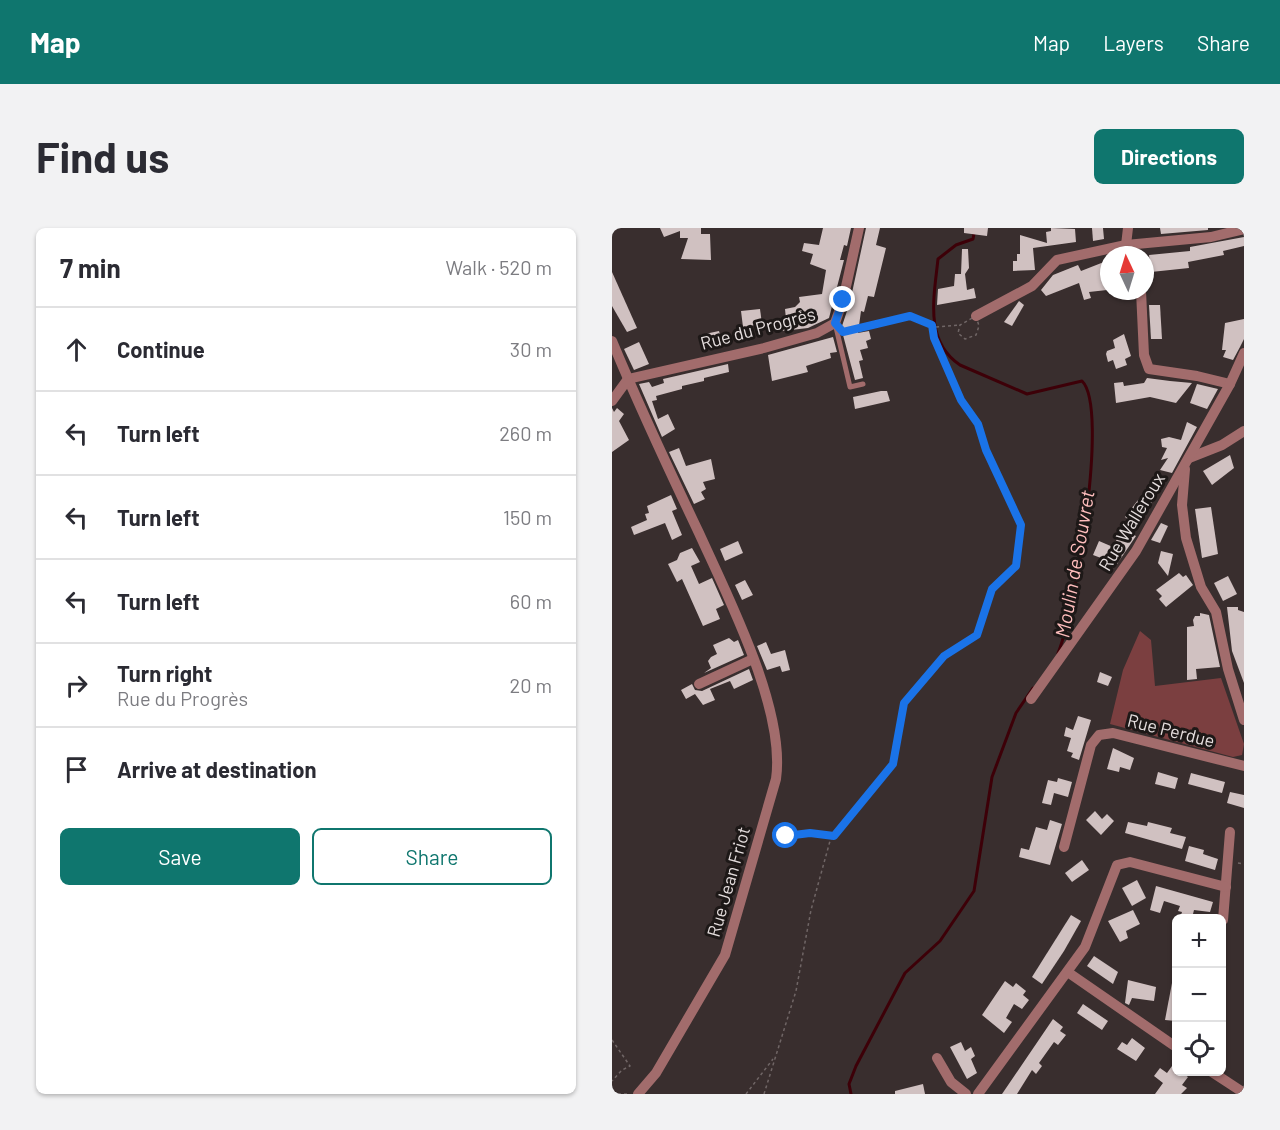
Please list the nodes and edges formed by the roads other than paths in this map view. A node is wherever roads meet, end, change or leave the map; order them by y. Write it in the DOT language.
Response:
graph roads {
  1 [pos="859,228"];
  2 [pos="1128,228"];
  3 [pos="1244,229"];
  4 [pos="1126,245"];
  5 [pos="1154,247"];
  6 [pos="1141,300"];
  7 [pos="976,316"];
  8 [pos="835,323"];
  9 [pos="612,341"];
  10 [pos="1244,353"];
  11 [pos="628,380"];
  12 [pos="863,384"];
  13 [pos="1230,384"];
  14 [pos="612,401"];
  15 [pos="1244,431"];
  16 [pos="1187,460"];
  17 [pos="753,659"];
  18 [pos="699,684"];
  19 [pos="1031,699"];
  20 [pos="1244,720"];
  21 [pos="1244,766"];
  22 [pos="1230,832"];
  23 [pos="1064,847"];
  24 [pos="1226,887"];
  25 [pos="1224,914"];
  26 [pos="1069,973"];
  27 [pos="1172,1044"];
  28 [pos="938,1058"];
  29 [pos="1219,1076"];
  30 [pos="1244,1093"];
  31 [pos="638,1094"];
  32 [pos="966,1094"];
  33 [pos="978,1094"];
  1 -- 8 [label="street, Rue du Progrès"];
  2 -- 4 [label="street"];
  3 -- 5 [label="street"];
  4 -- 7 [label="street"];
  6 -- 13 [label="street"];
  8 -- 11 [label="street, Rue du Progrès"];
  8 -- 12 [label="lane"];
  9 -- 11 [label="street, Rue Jean Friot"];
  10 -- 13 [label="street, Rue Walleroux"];
  11 -- 14 [label="street"];
  11 -- 17 [label="street, Rue Jean Friot"];
  13 -- 16 [label="street, Rue Walleroux"];
  15 -- 16 [label="street"];
  16 -- 19 [label="street, Rue Walleroux"];
  16 -- 20 [label="street"];
  17 -- 18 [label="street"];
  17 -- 31 [label="street, Rue Jean Friot"];
  21 -- 23 [label="street, Rue Perdue"];
  22 -- 24 [label="street"];
  24 -- 25 [label="street"];
  24 -- 26 [label="street"];
  26 -- 27 [label="street"];
  26 -- 33 [label="street"];
  28 -- 32 [label="street"];
  29 -- 30 [label="street"];
}
